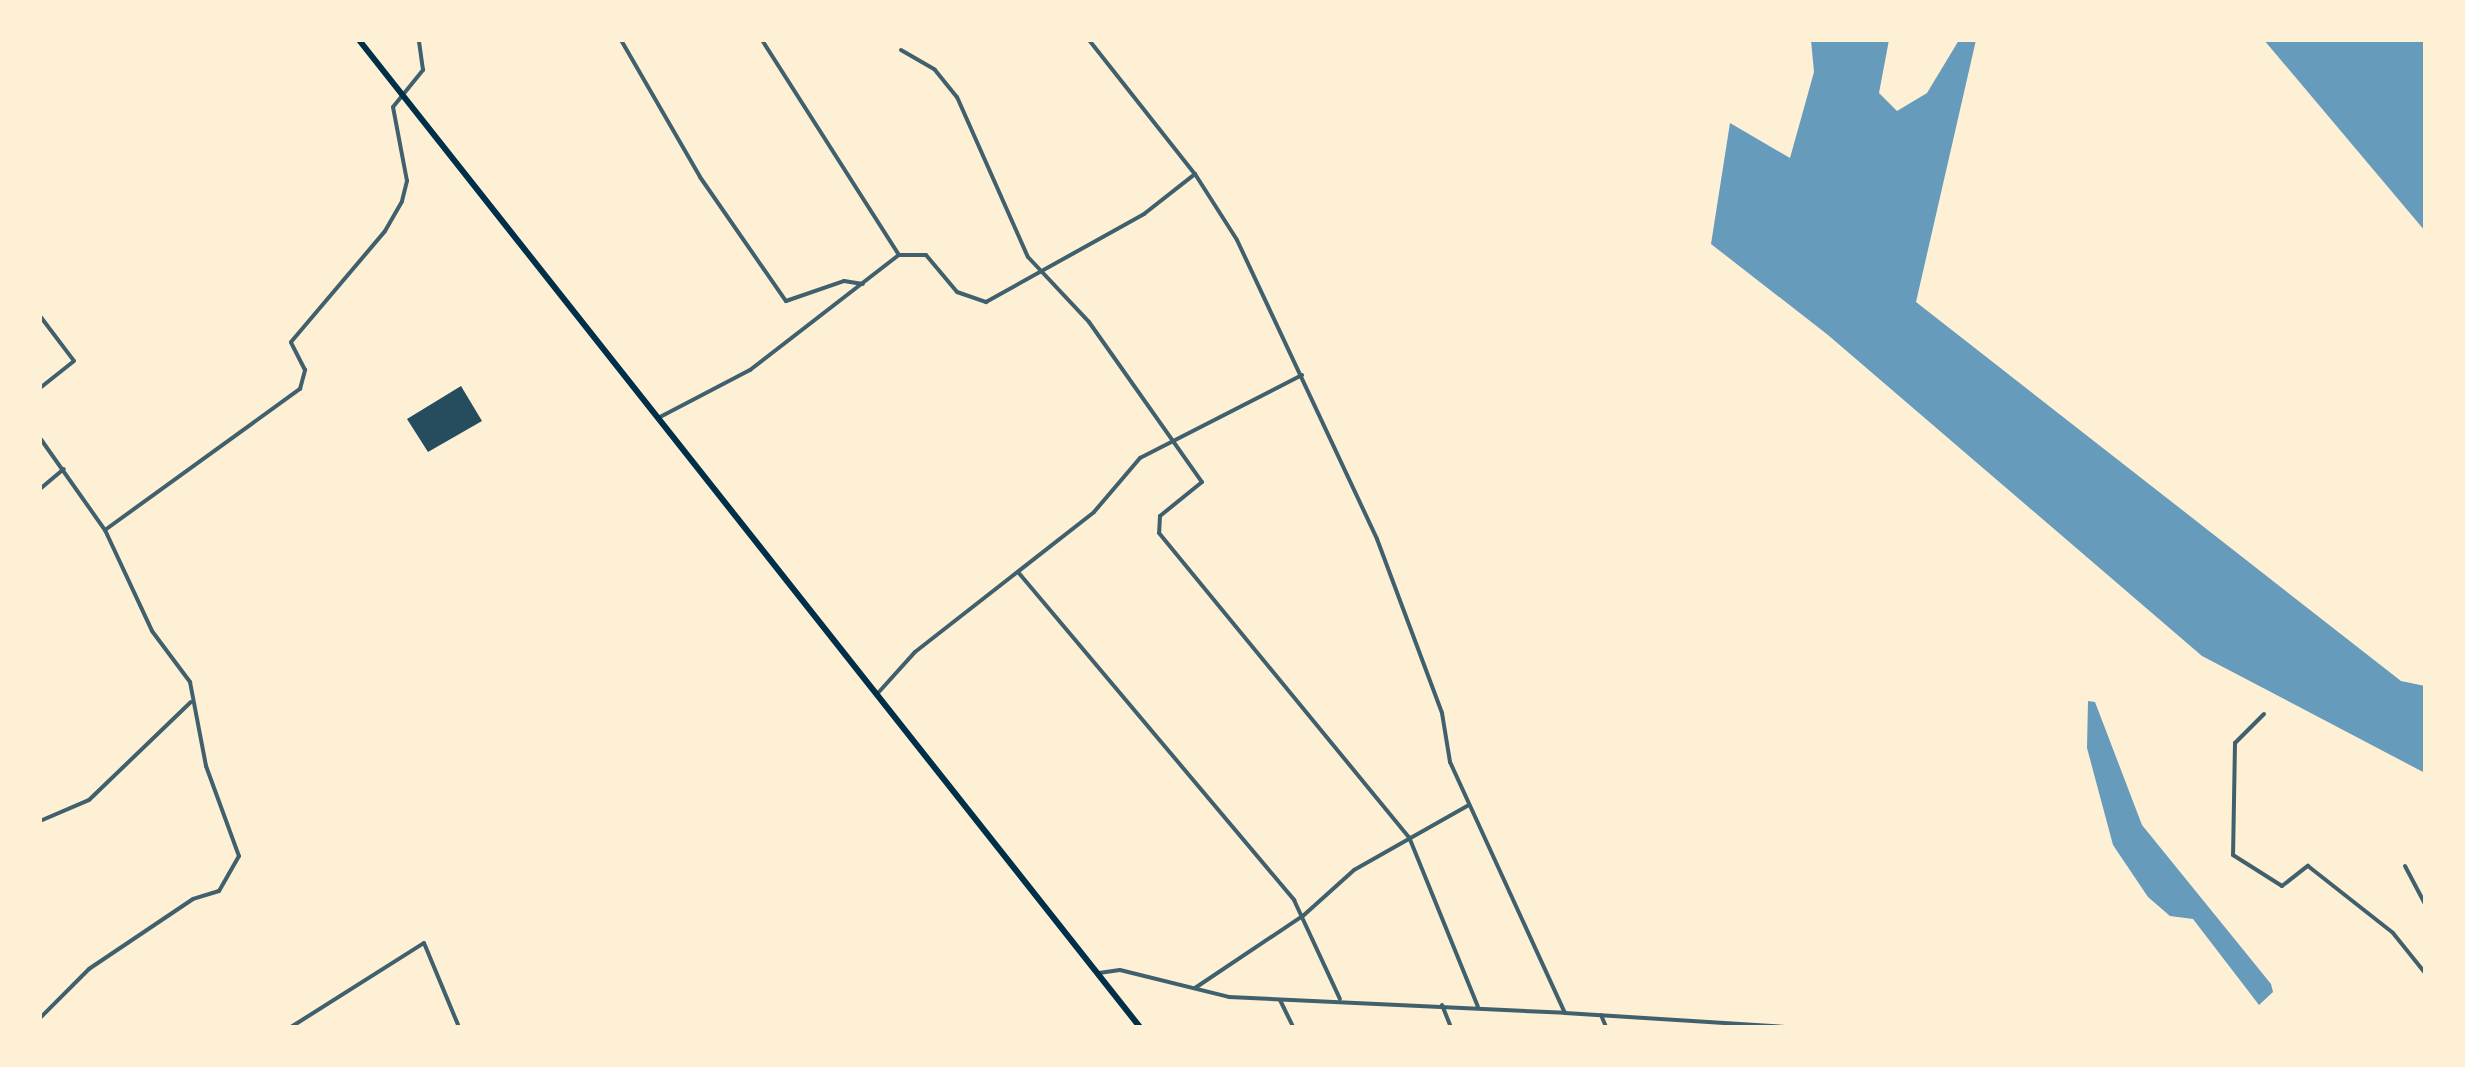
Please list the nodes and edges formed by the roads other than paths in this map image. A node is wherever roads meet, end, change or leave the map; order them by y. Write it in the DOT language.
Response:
graph roads {
  1 [pos="359,40"];
  2 [pos="419,40"];
  3 [pos="621,40"];
  4 [pos="762,40"];
  5 [pos="1089,40"];
  6 [pos="901,50"];
  7 [pos="402,95"];
  8 [pos="1195,174"];
  9 [pos="899,255"];
  10 [pos="1041,273"];
  11 [pos="862,284"];
  12 [pos="40,316"];
  13 [pos="1302,375"];
  14 [pos="40,388"];
  15 [pos="660,417"];
  16 [pos="40,438"];
  17 [pos="1177,444"];
  18 [pos="64,470"];
  19 [pos="40,489"];
  20 [pos="104,530"];
  21 [pos="1018,572"];
  22 [pos="878,694"];
  23 [pos="191,702"];
  24 [pos="2264,714"];
  25 [pos="1469,805"];
  26 [pos="40,821"];
  27 [pos="1409,838"];
  28 [pos="2405,866"];
  29 [pos="2425,904"];
  30 [pos="1304,915"];
  31 [pos="2425,972"];
  32 [pos="1098,974"];
  33 [pos="1193,989"];
  34 [pos="1279,998"];
  35 [pos="1340,999"];
  36 [pos="1442,1005"];
  37 [pos="1478,1006"];
  38 [pos="1564,1012"];
  39 [pos="1600,1015"];
  40 [pos="40,1018"];
  41 [pos="1718,1025"];
  42 [pos="292,1027"];
  43 [pos="460,1027"];
  44 [pos="1140,1027"];
  45 [pos="1293,1027"];
  46 [pos="1451,1027"];
  47 [pos="1606,1027"];
  48 [pos="1786,1027"];
  1 -- 7 [label="main road"];
  2 -- 7 [label="street"];
  3 -- 11 [label="street"];
  4 -- 9 [label="street"];
  5 -- 8 [label="street"];
  6 -- 10 [label="street"];
  7 -- 15 [label="main road"];
  7 -- 20 [label="street"];
  8 -- 10 [label="street"];
  8 -- 13 [label="street"];
  9 -- 10 [label="street"];
  9 -- 11 [label="street"];
  10 -- 17 [label="street"];
  11 -- 15 [label="street"];
  12 -- 14 [label="street"];
  13 -- 17 [label="street"];
  13 -- 25 [label="street"];
  15 -- 22 [label="main road"];
  16 -- 18 [label="street"];
  17 -- 21 [label="street"];
  17 -- 27 [label="street"];
  18 -- 19 [label="street"];
  18 -- 20 [label="street"];
  20 -- 23 [label="street"];
  21 -- 22 [label="street"];
  21 -- 30 [label="street"];
  22 -- 32 [label="main road"];
  23 -- 26 [label="street"];
  23 -- 40 [label="street"];
  24 -- 31 [label="street"];
  25 -- 27 [label="street"];
  25 -- 38 [label="street"];
  27 -- 30 [label="street"];
  27 -- 37 [label="street"];
  28 -- 29 [label="street"];
  30 -- 33 [label="street"];
  30 -- 35 [label="street"];
  32 -- 33 [label="street"];
  32 -- 44 [label="main road"];
  33 -- 34 [label="street"];
  34 -- 35 [label="street"];
  34 -- 45 [label="street"];
  35 -- 36 [label="street"];
  36 -- 37 [label="street"];
  36 -- 46 [label="street"];
  37 -- 38 [label="street"];
  38 -- 39 [label="street"];
  39 -- 41 [label="street"];
  39 -- 47 [label="street"];
  41 -- 48 [label="street"];
  42 -- 43 [label="street"];
}
